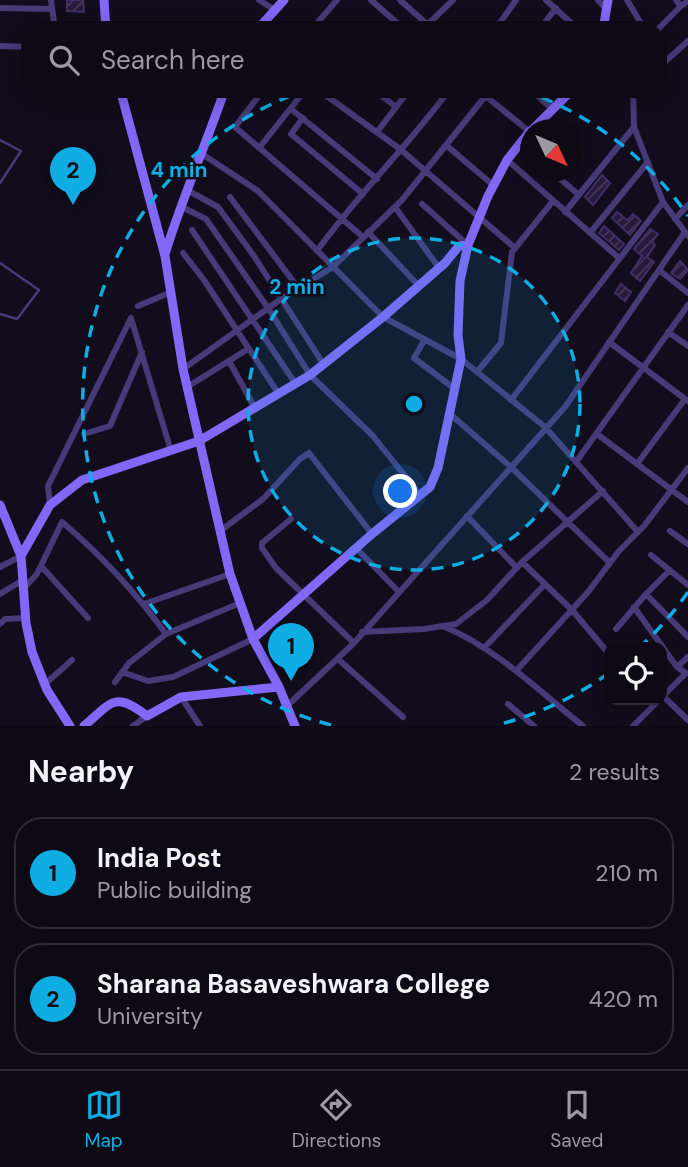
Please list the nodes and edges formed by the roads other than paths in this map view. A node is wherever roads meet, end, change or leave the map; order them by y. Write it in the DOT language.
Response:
graph roads {
  1 [pos="51,0"];
  2 [pos="104,0"];
  3 [pos="259,0"];
  4 [pos="284,0"];
  5 [pos="337,0"];
  6 [pos="371,0"];
  7 [pos="400,0"];
  8 [pos="453,0"];
  9 [pos="516,0"];
  10 [pos="546,0"];
  11 [pos="598,0"];
  12 [pos="627,0"];
  13 [pos="688,1"];
  14 [pos="679,3"];
  15 [pos="607,4"];
  16 [pos="0,8"];
  17 [pos="556,8"];
  18 [pos="52,9"];
  19 [pos="275,10"];
  20 [pos="54,21"];
  21 [pos="105,21"];
  22 [pos="265,21"];
  23 [pos="319,21"];
  24 [pos="395,21"];
  25 [pos="419,21"];
  26 [pos="431,21"];
  27 [pos="501,21"];
  28 [pos="546,21"];
  29 [pos="570,21"];
  30 [pos="640,21"];
  31 [pos="664,21"];
  32 [pos="688,41"];
  33 [pos="0,46"];
  34 [pos="21,47"];
  35 [pos="667,58"];
  36 [pos="122,98"];
  37 [pos="222,98"];
  38 [pos="257,98"];
  39 [pos="299,98"];
  40 [pos="330,98"];
  41 [pos="384,98"];
  42 [pos="403,98"];
  43 [pos="443,98"];
  44 [pos="483,98"];
  45 [pos="488,98"];
  46 [pos="540,98"];
  47 [pos="564,98"];
  48 [pos="635,98"];
  49 [pos="396,107"];
  50 [pos="291,109"];
  51 [pos="553,110"];
  52 [pos="303,118"];
  53 [pos="544,119"];
  54 [pos="520,123"];
  55 [pos="634,127"];
  56 [pos="377,132"];
  57 [pos="0,141"];
  58 [pos="519,144"];
  59 [pos="446,145"];
  60 [pos="259,148"];
  61 [pos="400,149"];
  62 [pos="202,154"];
  63 [pos="508,160"];
  64 [pos="648,162"];
  65 [pos="425,170"];
  66 [pos="377,179"];
  67 [pos="564,182"];
  68 [pos="0,183"];
  69 [pos="494,186"];
  70 [pos="187,190"];
  71 [pos="363,194"];
  72 [pos="579,195"];
  73 [pos="230,197"];
  74 [pos="553,201"];
  75 [pos="663,202"];
  76 [pos="422,204"];
  77 [pos="688,205"];
  78 [pos="180,206"];
  79 [pos="395,207"];
  80 [pos="565,212"];
  81 [pos="480,217"];
  82 [pos="341,218"];
  83 [pos="675,219"];
  84 [pos="192,230"];
  85 [pos="590,233"];
  86 [pos="686,234"];
  87 [pos="366,235"];
  88 [pos="468,245"];
  89 [pos="515,248"];
  90 [pos="317,251"];
  91 [pos="183,253"];
  92 [pos="164,256"];
  93 [pos="619,258"];
  94 [pos="0,263"];
  95 [pos="333,267"];
  96 [pos="439,268"];
  97 [pos="659,270"];
  98 [pos="419,286"];
  99 [pos="299,289"];
  100 [pos="169,293"];
  101 [pos="688,293"];
  102 [pos="281,299"];
  103 [pos="688,305"];
  104 [pos="138,306"];
  105 [pos="268,308"];
  106 [pos="0,314"];
  107 [pos="383,317"];
  108 [pos="252,319"];
  109 [pos="236,330"];
  110 [pos="668,332"];
  111 [pos="425,340"];
  112 [pos="610,342"];
  113 [pos="688,346"];
  114 [pos="248,349"];
  115 [pos="142,352"];
  116 [pos="461,359"];
  117 [pos="229,361"];
  118 [pos="324,365"];
  119 [pos="645,367"];
  120 [pos="183,369"];
  121 [pos="477,372"];
  122 [pos="310,375"];
  123 [pos="295,383"];
  124 [pos="187,387"];
  125 [pos="455,389"];
  126 [pos="278,393"];
  127 [pos="511,400"];
  128 [pos="686,400"];
  129 [pos="255,408"];
  130 [pos="450,414"];
  131 [pos="545,427"];
  132 [pos="84,434"];
  133 [pos="597,434"];
  134 [pos="199,440"];
  135 [pos="171,451"];
  136 [pos="576,462"];
  137 [pos="637,464"];
  138 [pos="512,468"];
  139 [pos="688,468"];
  140 [pos="603,491"];
  141 [pos="672,491"];
  142 [pos="421,496"];
  143 [pos="688,502"];
  144 [pos="0,505"];
  145 [pos="50,505"];
  146 [pos="467,516"];
  147 [pos="291,519"];
  148 [pos="567,523"];
  149 [pos="670,531"];
  150 [pos="219,532"];
  151 [pos="638,532"];
  152 [pos="372,534"];
  153 [pos="688,544"];
  154 [pos="356,548"];
  155 [pos="651,555"];
  156 [pos="21,556"];
  157 [pos="610,563"];
  158 [pos="519,565"];
  159 [pos="41,566"];
  160 [pos="0,567"];
  161 [pos="670,570"];
  162 [pos="230,575"];
  163 [pos="23,584"];
  164 [pos="545,584"];
  165 [pos="688,585"];
  166 [pos="399,592"];
  167 [pos="0,594"];
  168 [pos="646,594"];
  169 [pos="305,595"];
  170 [pos="240,603"];
  171 [pos="144,604"];
  172 [pos="634,607"];
  173 [pos="572,610"];
  174 [pos="26,618"];
  175 [pos="88,618"];
  176 [pos="0,624"];
  177 [pos="443,626"];
  178 [pos="616,629"];
  179 [pos="362,632"];
  180 [pos="166,634"];
  181 [pos="688,638"];
  182 [pos="253,639"];
  183 [pos="354,642"];
  184 [pos="484,648"];
  185 [pos="604,648"];
  186 [pos="688,657"];
  187 [pos="338,659"];
  188 [pos="72,660"];
  189 [pos="677,667"];
  190 [pos="516,671"];
  191 [pos="122,672"];
  192 [pos="687,674"];
  193 [pos="115,682"];
  194 [pos="44,684"];
  195 [pos="279,687"];
  196 [pos="667,692"];
  197 [pos="181,697"];
  198 [pos="508,704"];
  199 [pos="288,705"];
  200 [pos="654,705"];
  201 [pos="667,705"];
  202 [pos="147,716"];
  203 [pos="403,718"];
  204 [pos="688,720"];
  205 [pos="637,725"];
  206 [pos="58,726"];
  207 [pos="68,726"];
  208 [pos="83,726"];
  209 [pos="133,726"];
  210 [pos="201,726"];
  211 [pos="295,726"];
  212 [pos="534,726"];
  213 [pos="583,726"];
  1 -- 18 [label="street"];
  2 -- 21 [label="street"];
  3 -- 19 [label="street"];
  4 -- 19 [label="street"];
  5 -- 23 [label="street"];
  6 -- 24 [label="street"];
  7 -- 25 [label="street"];
  8 -- 26 [label="street"];
  9 -- 27 [label="street"];
  10 -- 17 [label="street"];
  11 -- 15 [label="street"];
  12 -- 30 [label="street"];
  13 -- 14 [label="street"];
  14 -- 31 [label="street"];
  16 -- 18 [label="street"];
  17 -- 28 [label="street"];
  17 -- 29 [label="street"];
  18 -- 20 [label="street"];
  19 -- 22 [label="street"];
  32 -- 35 [label="street"];
  33 -- 34 [label="street"];
  36 -- 92 [label="street"];
  37 -- 62 [label="street"];
  38 -- 60 [label="street"];
  39 -- 50 [label="street"];
  40 -- 56 [label="street"];
  41 -- 49 [label="street"];
  42 -- 49 [label="street"];
  43 -- 61 [label="street"];
  44 -- 59 [label="street"];
  45 -- 54 [label="street"];
  46 -- 51 [label="street"];
  47 -- 51 [label="street"];
  48 -- 55 [label="street"];
  49 -- 56 [label="street"];
  50 -- 52 [label="street"];
  50 -- 60 [label="street"];
  51 -- 53 [label="street"];
  52 -- 66 [label="street"];
  52 -- 71 [label="street"];
  55 -- 64 [label="street"];
  55 -- 72 [label="street"];
  56 -- 61 [label="street"];
  57 -- 68 [label="lane"];
  58 -- 63 [label="street"];
  59 -- 65 [label="street"];
  59 -- 69 [label="street"];
  60 -- 82 [label="street"];
  61 -- 65 [label="street"];
  61 -- 66 [label="street"];
  62 -- 70 [label="street"];
  62 -- 90 [label="street"];
  63 -- 69 [label="street"];
  63 -- 74 [label="street"];
  64 -- 75 [label="street"];
  64 -- 85 [label="street"];
  65 -- 79 [label="street"];
  65 -- 81 [label="street"];
  66 -- 71 [label="street"];
  67 -- 72 [label="street"];
  69 -- 81 [label="street"];
  70 -- 78 [label="street"];
  70 -- 102 [label="street"];
  71 -- 82 [label="street"];
  72 -- 80 [label="street"];
  73 -- 99 [label="street"];
  74 -- 80 [label="street"];
  74 -- 89 [label="street"];
  75 -- 83 [label="street"];
  75 -- 93 [label="street"];
  76 -- 88 [label="street"];
  77 -- 83 [label="street"];
  78 -- 92 [label="street"];
  78 -- 105 [label="street"];
  79 -- 87 [label="street"];
  79 -- 96 [label="street"];
  80 -- 85 [label="street"];
  81 -- 88 [label="street"];
  81 -- 89 [label="street"];
  82 -- 87 [label="street"];
  82 -- 90 [label="street"];
  83 -- 86 [label="street"];
  84 -- 108 [label="street"];
  85 -- 93 [label="street"];
  86 -- 97 [label="street"];
  87 -- 95 [label="street"];
  87 -- 98 [label="street"];
  88 -- 96 [label="street"];
  88 -- 116 [label="street"];
  89 -- 121 [label="street"];
  90 -- 95 [label="street"];
  91 -- 109 [label="street"];
  92 -- 100 [label="street"];
  93 -- 127 [label="street"];
  94 -- 106 [label="lane"];
  95 -- 99 [label="street"];
  95 -- 107 [label="street"];
  96 -- 98 [label="street"];
  97 -- 101 [label="street"];
  97 -- 112 [label="street"];
  98 -- 107 [label="street"];
  99 -- 102 [label="street"];
  100 -- 104 [label="street"];
  100 -- 120 [label="street"];
  102 -- 105 [label="street"];
  102 -- 118 [label="street"];
  103 -- 110 [label="street"];
  105 -- 108 [label="street"];
  105 -- 122 [label="street"];
  107 -- 111 [label="street"];
  107 -- 118 [label="street"];
  108 -- 109 [label="street"];
  108 -- 123 [label="street"];
  109 -- 114 [label="street"];
  109 -- 120 [label="street"];
  110 -- 113 [label="street"];
  110 -- 119 [label="street"];
  111 -- 116 [label="street"];
  111 -- 125 [label="street"];
  112 -- 119 [label="street"];
  112 -- 131 [label="street"];
  114 -- 117 [label="street"];
  114 -- 126 [label="street"];
  115 -- 132 [label="street"];
  115 -- 135 [label="street"];
  115 -- 145 [label="street"];
  116 -- 121 [label="street"];
  116 -- 125 [label="street"];
  117 -- 124 [label="street"];
  117 -- 129 [label="street"];
  118 -- 122 [label="street"];
  119 -- 128 [label="street"];
  119 -- 133 [label="street"];
  120 -- 124 [label="street"];
  121 -- 127 [label="street"];
  122 -- 123 [label="street"];
  122 -- 142 [label="street"];
  123 -- 126 [label="street"];
  124 -- 134 [label="street"];
  125 -- 130 [label="street"];
  126 -- 129 [label="street"];
  127 -- 131 [label="street"];
  128 -- 137 [label="street"];
  129 -- 134 [label="street"];
  130 -- 138 [label="street"];
  130 -- 142 [label="street"];
  131 -- 136 [label="street"];
  131 -- 138 [label="street"];
  133 -- 136 [label="street"];
  133 -- 137 [label="street"];
  134 -- 135 [label="street"];
  134 -- 150 [label="street"];
  135 -- 145 [label="street"];
  136 -- 140 [label="street"];
  137 -- 141 [label="street"];
  138 -- 146 [label="street"];
  138 -- 148 [label="street"];
  139 -- 141 [label="street"];
  140 -- 148 [label="street"];
  140 -- 151 [label="street"];
  141 -- 143 [label="street"];
  141 -- 151 [label="street"];
  142 -- 152 [label="street"];
  144 -- 156 [label="street"];
  145 -- 156 [label="street"];
  146 -- 158 [label="street"];
  146 -- 166 [label="street"];
  147 -- 169 [label="street"];
  148 -- 157 [label="street"];
  148 -- 158 [label="street"];
  149 -- 153 [label="street"];
  150 -- 152 [label="street"];
  150 -- 162 [label="street"];
  151 -- 157 [label="street"];
  152 -- 154 [label="street"];
  154 -- 166 [label="street"];
  154 -- 169 [label="street"];
  155 -- 161 [label="street"];
  156 -- 160 [label="street"];
  156 -- 163 [label="street"];
  157 -- 173 [label="street"];
  158 -- 164 [label="street"];
  158 -- 177 [label="street"];
  159 -- 163 [label="street"];
  159 -- 171 [label="street"];
  159 -- 175 [label="street"];
  161 -- 165 [label="street"];
  161 -- 168 [label="street"];
  162 -- 170 [label="street"];
  162 -- 171 [label="street"];
  163 -- 167 [label="street"];
  163 -- 174 [label="street"];
  164 -- 173 [label="street"];
  164 -- 184 [label="street"];
  166 -- 179 [label="street"];
  168 -- 172 [label="street"];
  168 -- 181 [label="street"];
  169 -- 182 [label="street"];
  169 -- 183 [label="street"];
  170 -- 180 [label="street"];
  170 -- 182 [label="street"];
  171 -- 180 [label="street"];
  172 -- 178 [label="street"];
  172 -- 189 [label="street"];
  173 -- 185 [label="street"];
  173 -- 190 [label="street"];
  174 -- 176 [label="street"];
  174 -- 194 [label="street"];
  177 -- 179 [label="street"];
  177 -- 184 [label="street"];
  179 -- 183 [label="street"];
  180 -- 191 [label="street"];
  182 -- 191 [label="street"];
  182 -- 195 [label="street"];
  183 -- 187 [label="street"];
  184 -- 190 [label="street"];
  186 -- 189 [label="street"];
  187 -- 199 [label="street"];
  187 -- 203 [label="street"];
  188 -- 194 [label="street"];
  189 -- 192 [label="street"];
  190 -- 213 [label="street"];
  191 -- 193 [label="street"];
  192 -- 196 [label="street"];
  194 -- 207 [label="street"];
  195 -- 197 [label="street"];
  195 -- 199 [label="street"];
  197 -- 202 [label="street"];
  197 -- 210 [label="street"];
  198 -- 212 [label="street"];
  199 -- 211 [label="street"];
  200 -- 205 [label="street"];
  201 -- 204 [label="street"];
  202 -- 208 [label="street"];
  202 -- 209 [label="street"];
  206 -- 207 [label="street"];
}
